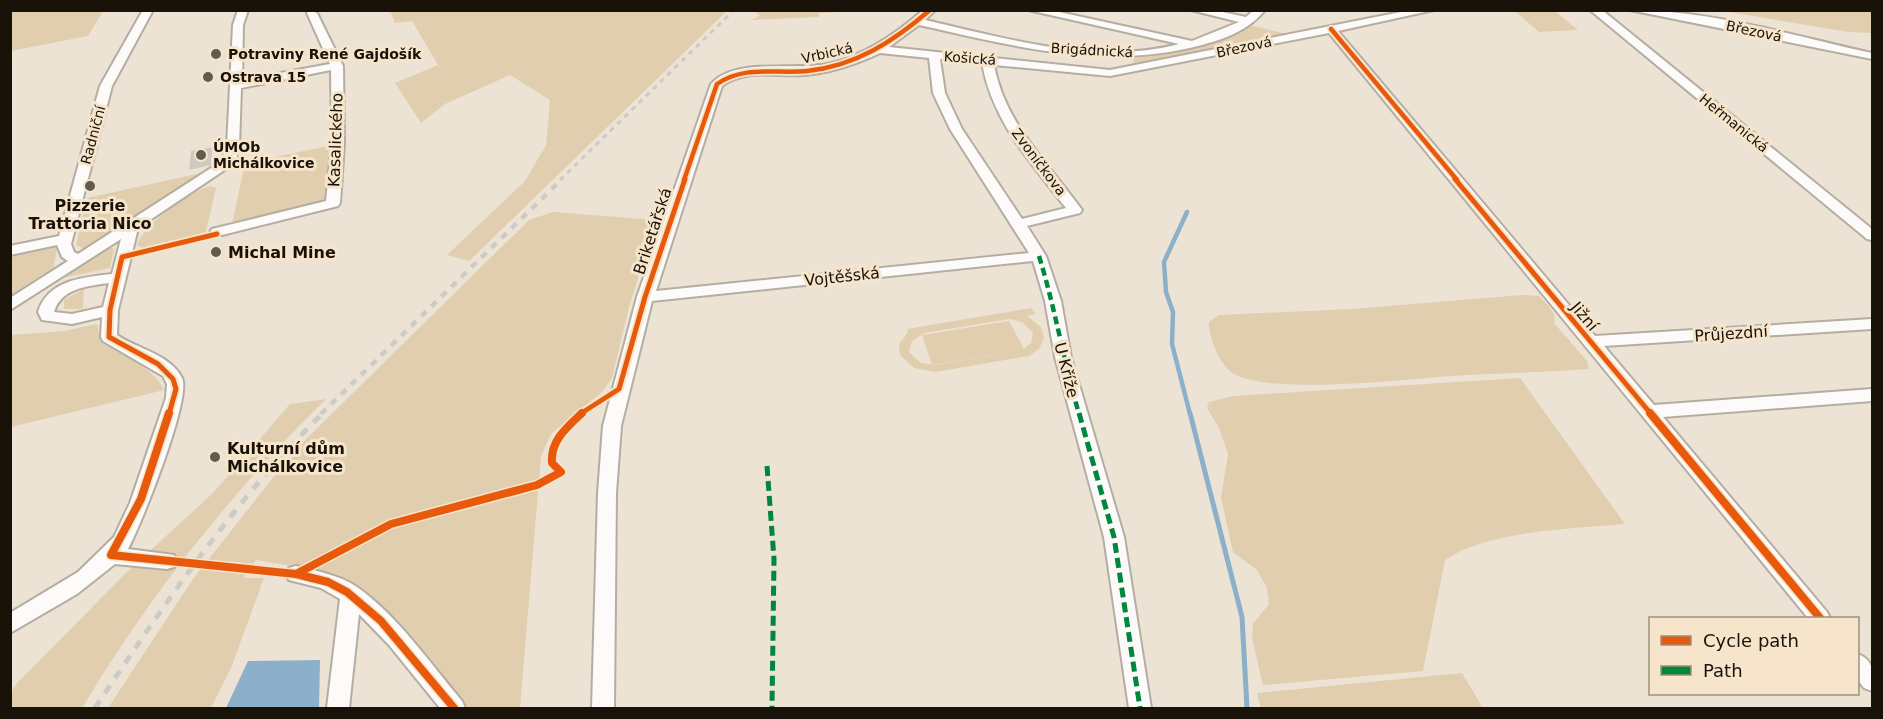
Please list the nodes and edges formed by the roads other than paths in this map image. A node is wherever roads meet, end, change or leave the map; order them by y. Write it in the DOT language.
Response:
graph roads {
  1 [pos="148,10"];
  2 [pos="251,10"];
  3 [pos="930,10"];
  4 [pos="1033,10"];
  5 [pos="1196,10"];
  6 [pos="1260,10"];
  7 [pos="1429,10"];
  8 [pos="1595,10"];
  9 [pos="1635,10"];
  10 [pos="243,11"];
  11 [pos="312,13"];
  12 [pos="917,21"];
  13 [pos="1248,21"];
  14 [pos="1331,29"];
  15 [pos="1192,45"];
  16 [pos="882,50"];
  17 [pos="934,55"];
  18 [pos="1872,56"];
  19 [pos="987,59"];
  20 [pos="337,66"];
  21 [pos="1058,68"];
  22 [pos="717,84"];
  23 [pos="236,85"];
  24 [pos="1018,224"];
  25 [pos="131,228"];
  26 [pos="217,232"];
  27 [pos="1872,236"];
  28 [pos="65,239"];
  29 [pos="10,251"];
  30 [pos="1040,256"];
  31 [pos="79,261"];
  32 [pos="117,278"];
  33 [pos="645,297"];
  34 [pos="10,305"];
  35 [pos="110,310"];
  36 [pos="1872,324"];
  37 [pos="1589,342"];
  38 [pos="1872,396"];
  39 [pos="1646,412"];
  40 [pos="111,555"];
  41 [pos="167,561"];
  42 [pos="296,574"];
  43 [pos="351,594"];
  44 [pos="1819,617"];
  45 [pos="10,624"];
  46 [pos="1859,665"];
  47 [pos="1872,681"];
  48 [pos="338,708"];
  49 [pos="454,708"];
  50 [pos="603,708"];
  51 [pos="1140,708"];
  1 -- 28 [label="street, Radniční"];
  2 -- 10 [label="street"];
  3 -- 12 [label="street, Vrbická"];
  4 -- 15 [label="street"];
  5 -- 13 [label="street"];
  6 -- 13 [label="street, Brigádnická"];
  7 -- 14 [label="street, Březová"];
  8 -- 27 [label="street, Heřmanická"];
  9 -- 18 [label="street, Březová"];
  10 -- 23 [label="street"];
  11 -- 20 [label="street, Kasalického"];
  12 -- 15 [label="street, Brigádnická"];
  12 -- 16 [label="street, Vrbická"];
  13 -- 15 [label="street, Brigádnická"];
  14 -- 21 [label="street, Březová"];
  14 -- 37 [label="street, Jižní"];
  16 -- 17 [label="street, Košická"];
  16 -- 22 [label="street, Vrbická"];
  17 -- 19 [label="street, Košická"];
  17 -- 24 [label="street, U Kříže"];
  19 -- 21 [label="street, Košická"];
  19 -- 24 [label="street, Zvoníčkova"];
  20 -- 23 [label="street, Kasalického"];
  20 -- 26 [label="street, Kasalického"];
  22 -- 33 [label="street, Briketářská"];
  23 -- 25 [label="street"];
  24 -- 30 [label="street, U Kříže"];
  25 -- 31 [label="street"];
  25 -- 32 [label="street"];
  28 -- 29 [label="street"];
  28 -- 31 [label="street"];
  30 -- 33 [label="street, Vojtěšská"];
  30 -- 51 [label="street, U Kříže"];
  31 -- 34 [label="street"];
  32 -- 35 [label="street"];
  32 -- 35 [label="street"];
  33 -- 50 [label="street, Briketářská"];
  35 -- 40 [label="street"];
  36 -- 37 [label="street, Průjezdní"];
  37 -- 39 [label="street, Jižní"];
  38 -- 39 [label="street"];
  39 -- 44 [label="street, Jižní"];
  40 -- 41 [label="street"];
  40 -- 45 [label="street"];
  42 -- 43 [label="street"];
  43 -- 48 [label="street"];
  43 -- 49 [label="street"];
  46 -- 47 [label="street"];
}
